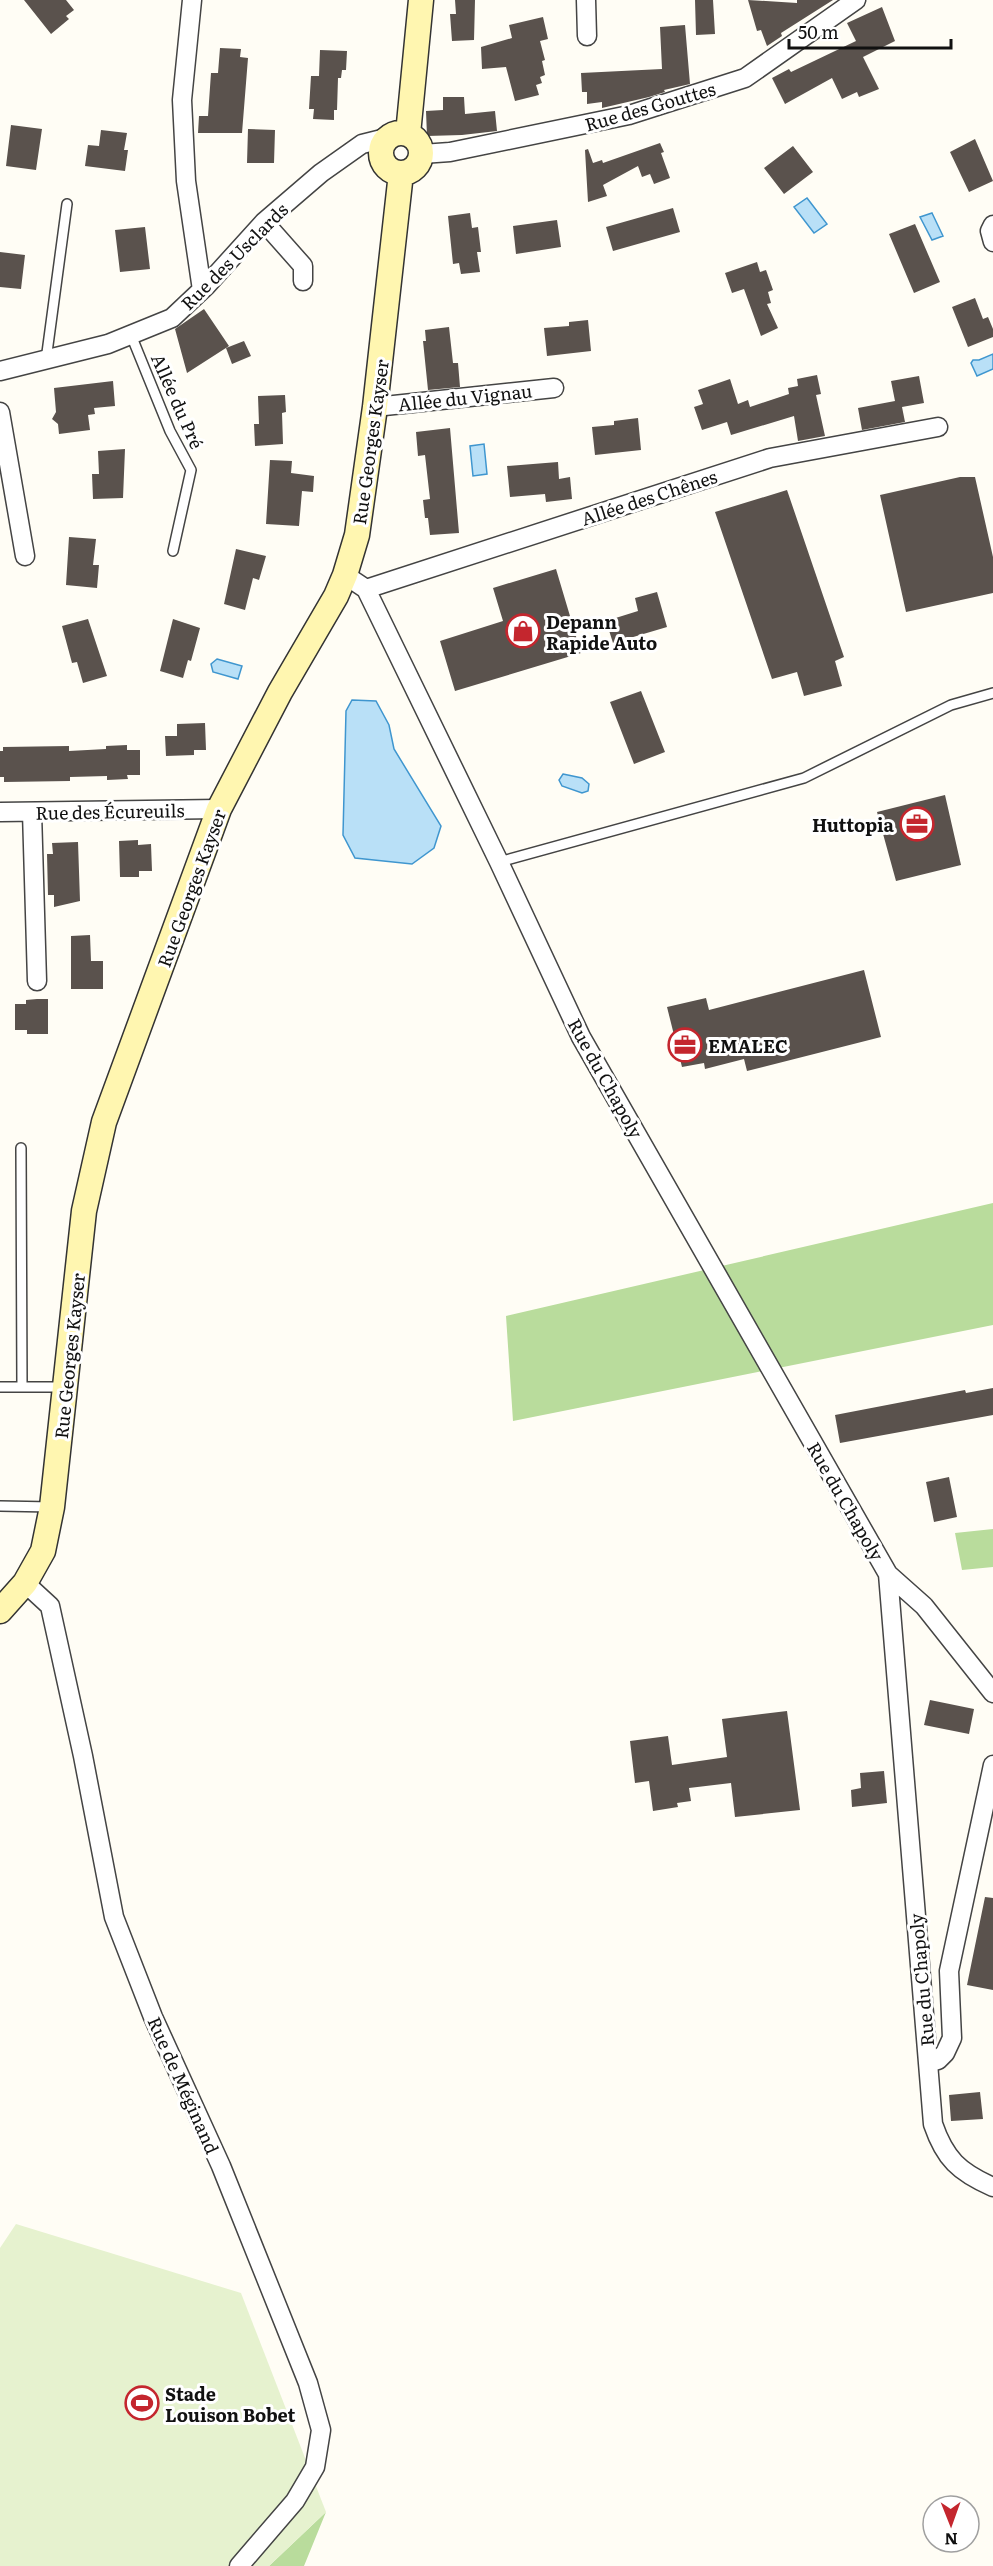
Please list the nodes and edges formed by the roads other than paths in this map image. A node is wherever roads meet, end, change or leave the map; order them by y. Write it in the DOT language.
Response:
graph roads {
  1 [pos="192,0"];
  2 [pos="421,0"];
  3 [pos="586,0"];
  4 [pos="856,0"];
  5 [pos="587,36"];
  6 [pos="397,137"];
  7 [pos="422,154"];
  8 [pos="401,173"];
  9 [pos="67,204"];
  10 [pos="264,222"];
  11 [pos="993,225"];
  12 [pos="993,242"];
  13 [pos="303,281"];
  14 [pos="202,290"];
  15 [pos="130,335"];
  16 [pos="46,360"];
  17 [pos="0,371"];
  18 [pos="554,388"];
  19 [pos="375,407"];
  20 [pos="0,412"];
  21 [pos="938,427"];
  22 [pos="172,551"];
  23 [pos="25,556"];
  24 [pos="345,575"];
  25 [pos="366,589"];
  26 [pos="993,693"];
  27 [pos="219,809"];
  28 [pos="0,812"];
  29 [pos="32,812"];
  30 [pos="499,862"];
  31 [pos="37,981"];
  32 [pos="21,1148"];
  33 [pos="0,1387"];
  34 [pos="22,1387"];
  35 [pos="65,1387"];
  36 [pos="0,1506"];
  37 [pos="52,1507"];
  38 [pos="888,1574"];
  39 [pos="24,1583"];
  40 [pos="0,1611"];
  41 [pos="993,1693"];
  42 [pos="993,1765"];
  43 [pos="928,2063"];
  44 [pos="993,2187"];
  45 [pos="239,2566"];
  1 -- 14 [label="street"];
  2 -- 6 [label="street"];
  3 -- 5 [label="street"];
  4 -- 7 [label="street, Rue des Gouttes"];
  6 -- 7 [label="street"];
  6 -- 8 [label="street"];
  6 -- 10 [label="street, Rue des Usclards"];
  7 -- 8 [label="street"];
  8 -- 19 [label="street, Rue Georges Kayser"];
  9 -- 16 [label="lane"];
  10 -- 13 [label="street"];
  10 -- 14 [label="street, Rue des Usclards"];
  11 -- 12 [label="street"];
  14 -- 15 [label="street, Rue des Usclards"];
  15 -- 16 [label="street, Rue des Usclards"];
  15 -- 22 [label="lane, Allée du Pré"];
  16 -- 17 [label="street, Rue des Usclards"];
  18 -- 19 [label="street, Allée du Vignau"];
  19 -- 24 [label="street, Rue Georges Kayser"];
  20 -- 23 [label="street"];
  21 -- 25 [label="street, Allée des Chênes"];
  24 -- 25 [label="street"];
  24 -- 27 [label="street, Rue Georges Kayser"];
  25 -- 30 [label="street, Rue du Chapoly"];
  26 -- 30 [label="lane"];
  27 -- 29 [label="street, Rue des Écureuils"];
  27 -- 35 [label="street, Rue Georges Kayser"];
  28 -- 29 [label="street, Rue des Écureuils"];
  29 -- 31 [label="street"];
  30 -- 38 [label="street, Rue du Chapoly"];
  32 -- 34 [label="lane"];
  33 -- 34 [label="lane"];
  34 -- 35 [label="lane"];
  35 -- 37 [label="street, Rue Georges Kayser"];
  36 -- 37 [label="lane"];
  37 -- 39 [label="street, Rue Georges Kayser"];
  38 -- 41 [label="street, Rue du Chapoly"];
  38 -- 43 [label="street, Rue du Chapoly"];
  39 -- 40 [label="street, Rue Georges Kayser"];
  39 -- 45 [label="street, Rue de Méginand"];
  42 -- 43 [label="street, Rue du Chapoly"];
  43 -- 44 [label="street, Rue du Chapoly"];
}
